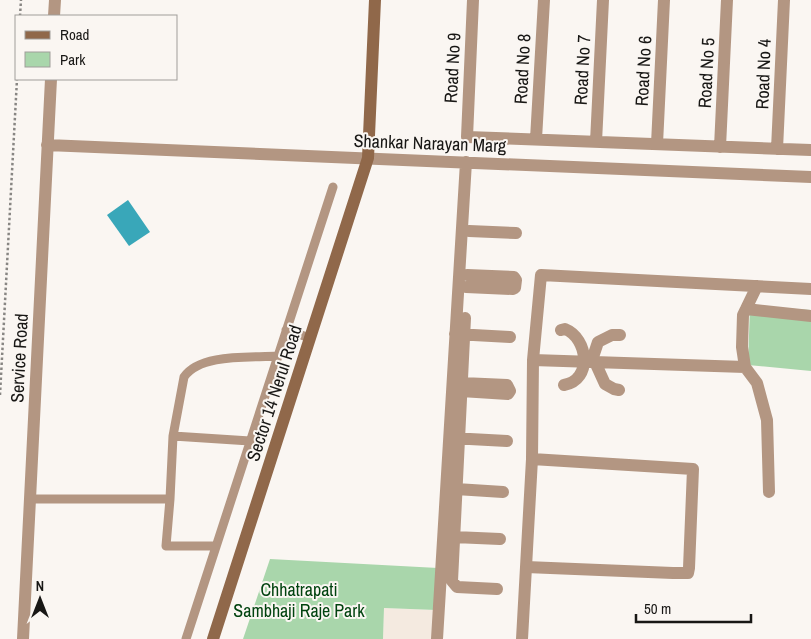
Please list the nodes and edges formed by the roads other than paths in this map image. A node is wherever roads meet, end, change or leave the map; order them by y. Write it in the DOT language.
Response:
graph roads {
  1 [pos="55,0"];
  2 [pos="375,0"];
  3 [pos="473,0"];
  4 [pos="544,0"];
  5 [pos="603,0"];
  6 [pos="664,0"];
  7 [pos="727,0"];
  8 [pos="784,0"];
  9 [pos="54,15"];
  10 [pos="51,80"];
  11 [pos="536,140"];
  12 [pos="596,142"];
  13 [pos="47,144"];
  14 [pos="657,144"];
  15 [pos="720,147"];
  16 [pos="777,149"];
  17 [pos="811,150"];
  18 [pos="368,158"];
  19 [pos="466,162"];
  20 [pos="811,176"];
  21 [pos="472,180"];
  22 [pos="333,187"];
  23 [pos="469,231"];
  24 [pos="516,233"];
  25 [pos="757,286"];
  26 [pos="811,289"];
  27 [pos="746,309"];
  28 [pos="811,316"];
  29 [pos="286,330"];
  30 [pos="561,330"];
  31 [pos="460,334"];
  32 [pos="620,335"];
  33 [pos="510,337"];
  34 [pos="310,338"];
  35 [pos="278,356"];
  36 [pos="533,360"];
  37 [pos="590,362"];
  38 [pos="745,367"];
  39 [pos="564,385"];
  40 [pos="619,390"];
  41 [pos="173,436"];
  42 [pos="454,438"];
  43 [pos="250,441"];
  44 [pos="507,441"];
  45 [pos="532,460"];
  46 [pos="456,489"];
  47 [pos="503,492"];
  48 [pos="769,492"];
  49 [pos="30,498"];
  50 [pos="170,498"];
  51 [pos="454,537"];
  52 [pos="500,539"];
  53 [pos="216,546"];
  54 [pos="526,567"];
  55 [pos="496,589"];
  56 [pos="23,639"];
  57 [pos="186,639"];
  58 [pos="213,639"];
  59 [pos="437,639"];
  60 [pos="522,639"];
  1 -- 9 [label="street"];
  2 -- 18 [label="street, Sector 14 Nerul Road"];
  3 -- 11 [label="street, Road No 9"];
  4 -- 11 [label="street, Road No 8"];
  5 -- 12 [label="street, Road No 7"];
  6 -- 14 [label="street, Road No 6"];
  7 -- 15 [label="street, Road No 5"];
  8 -- 16 [label="street, Road No 4"];
  10 -- 13 [label="street, Service Road"];
  11 -- 12 [label="street"];
  12 -- 14 [label="street"];
  13 -- 18 [label="street, Shankar Narayan Marg"];
  13 -- 49 [label="street, Service Road"];
  14 -- 15 [label="street"];
  15 -- 16 [label="street"];
  16 -- 17 [label="street"];
  18 -- 19 [label="street, Shankar Narayan Marg"];
  18 -- 34 [label="street, Sector 14 Nerul Road"];
  19 -- 20 [label="street, Shankar Narayan Marg"];
  19 -- 31 [label="street"];
  21 -- 23 [label="street"];
  22 -- 29 [label="lane"];
  23 -- 24 [label="street"];
  23 -- 31 [label="street"];
  25 -- 26 [label="street"];
  25 -- 27 [label="street"];
  25 -- 36 [label="street"];
  27 -- 28 [label="street"];
  27 -- 38 [label="street"];
  29 -- 34 [label="lane"];
  29 -- 35 [label="lane"];
  30 -- 37 [label="street"];
  31 -- 33 [label="street"];
  31 -- 42 [label="street"];
  31 -- 42 [label="street"];
  32 -- 37 [label="street"];
  34 -- 58 [label="street, Sector 14 Nerul Road"];
  35 -- 41 [label="lane"];
  35 -- 43 [label="lane"];
  36 -- 37 [label="street"];
  36 -- 45 [label="street"];
  37 -- 38 [label="street"];
  37 -- 39 [label="street"];
  37 -- 40 [label="street"];
  38 -- 48 [label="street"];
  41 -- 43 [label="lane"];
  41 -- 50 [label="lane"];
  42 -- 44 [label="street"];
  42 -- 46 [label="street"];
  42 -- 59 [label="street"];
  43 -- 53 [label="lane"];
  45 -- 54 [label="street"];
  45 -- 54 [label="street"];
  46 -- 47 [label="street"];
  46 -- 51 [label="street"];
  49 -- 50 [label="lane"];
  49 -- 56 [label="street, Service Road"];
  50 -- 53 [label="lane"];
  51 -- 52 [label="street"];
  51 -- 55 [label="street"];
  53 -- 57 [label="lane"];
  54 -- 60 [label="street"];
}
